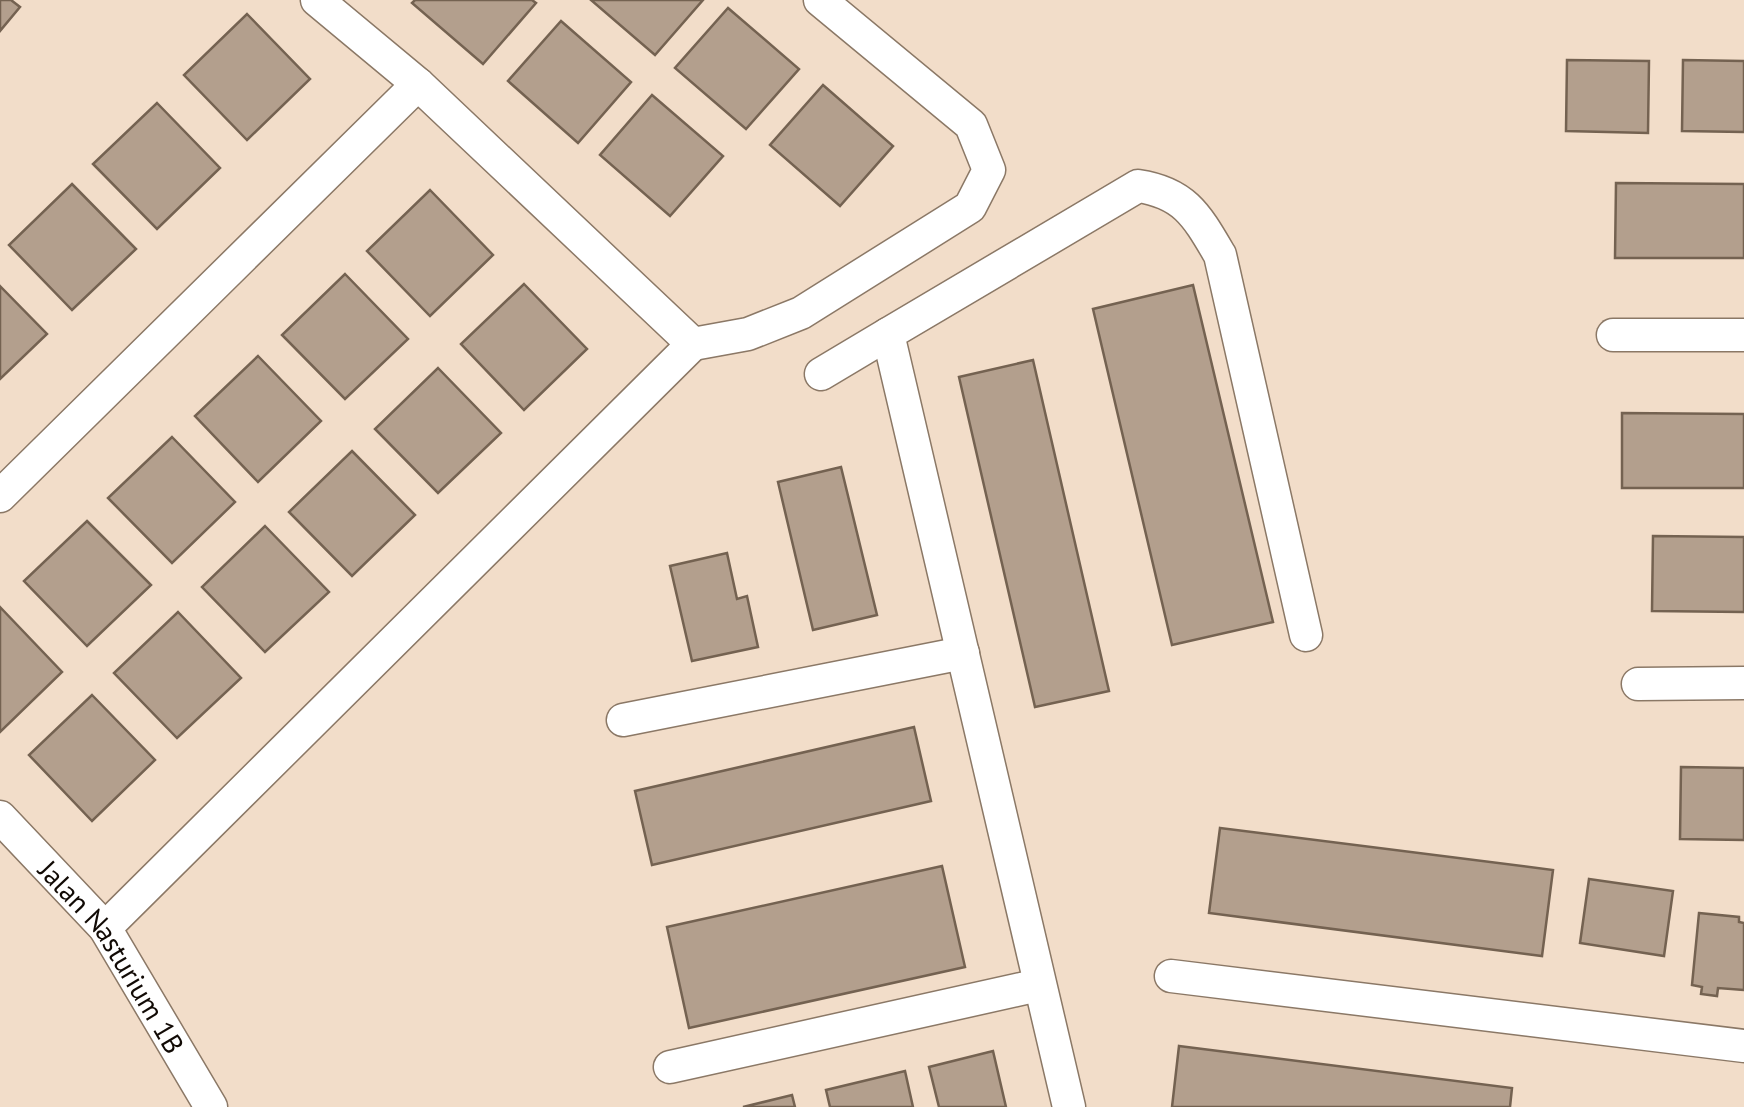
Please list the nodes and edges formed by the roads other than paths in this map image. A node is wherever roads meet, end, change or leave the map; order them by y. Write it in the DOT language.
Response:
graph roads {
  1 [pos="318,0"];
  2 [pos="820,0"];
  3 [pos="418,84"];
  4 [pos="888,334"];
  5 [pos="1613,335"];
  6 [pos="1744,335"];
  7 [pos="694,344"];
  8 [pos="821,374"];
  9 [pos="0,496"];
  10 [pos="1306,635"];
  11 [pos="963,654"];
  12 [pos="1744,683"];
  13 [pos="1638,684"];
  14 [pos="623,720"];
  15 [pos="0,817"];
  16 [pos="105,928"];
  17 [pos="1171,976"];
  18 [pos="1039,985"];
  19 [pos="1744,1046"];
  20 [pos="670,1066"];
  21 [pos="212,1107"];
  22 [pos="1069,1107"];
  1 -- 3 [label="street"];
  2 -- 7 [label="street"];
  3 -- 7 [label="street"];
  3 -- 9 [label="street"];
  4 -- 8 [label="street"];
  4 -- 10 [label="street"];
  4 -- 11 [label="street"];
  5 -- 6 [label="street"];
  7 -- 16 [label="street"];
  11 -- 14 [label="street"];
  11 -- 18 [label="street"];
  12 -- 13 [label="street"];
  15 -- 16 [label="street, Jalan Nasturium 1B"];
  16 -- 21 [label="street, Jalan Nasturium 1B"];
  17 -- 19 [label="street"];
  18 -- 20 [label="street"];
  18 -- 22 [label="street"];
}
